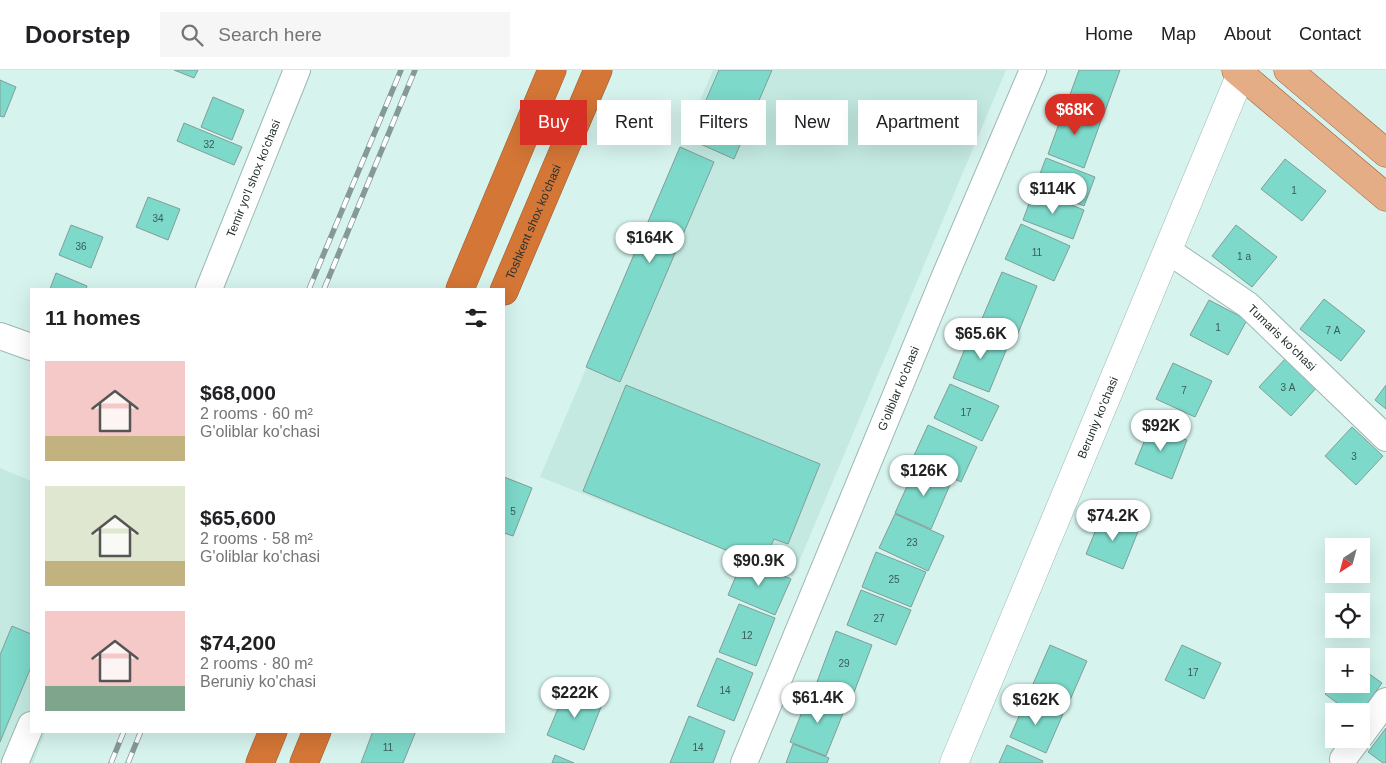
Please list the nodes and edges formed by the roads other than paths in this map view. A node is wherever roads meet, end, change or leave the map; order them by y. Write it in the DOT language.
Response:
graph roads {
  1 [pos="297,70"];
  2 [pos="552,70"];
  3 [pos="598,70"];
  4 [pos="1033,70"];
  5 [pos="1288,70"];
  6 [pos="1238,72"];
  7 [pos="1386,153"];
  8 [pos="1386,197"];
  9 [pos="1168,250"];
  10 [pos="209,288"];
  11 [pos="460,288"];
  12 [pos="505,289"];
  13 [pos="0,336"];
  14 [pos="30,347"];
  15 [pos="1386,438"];
  16 [pos="1386,701"];
  17 [pos="1370,723"];
  18 [pos="30,727"];
  19 [pos="272,733"];
  20 [pos="316,733"];
  21 [pos="14,763"];
  22 [pos="260,763"];
  23 [pos="304,763"];
  24 [pos="744,763"];
  25 [pos="954,763"];
  1 -- 10 [label="street, Temir yo'l shox ko'chasi"];
  2 -- 11 [label="highway"];
  3 -- 12 [label="highway, Toshkent shox ko'chasi"];
  4 -- 24 [label="street, G'oliblar ko'chasi"];
  5 -- 7 [label="main road"];
  6 -- 8 [label="main road"];
  6 -- 9 [label="street, Beruniy ko'chasi"];
  9 -- 15 [label="street, Tumaris ko'chasi"];
  9 -- 25 [label="street, Beruniy ko'chasi"];
  13 -- 14 [label="street"];
  16 -- 17 [label="street"];
  18 -- 21 [label="street"];
  19 -- 22 [label="highway"];
  20 -- 23 [label="highway"];
}
